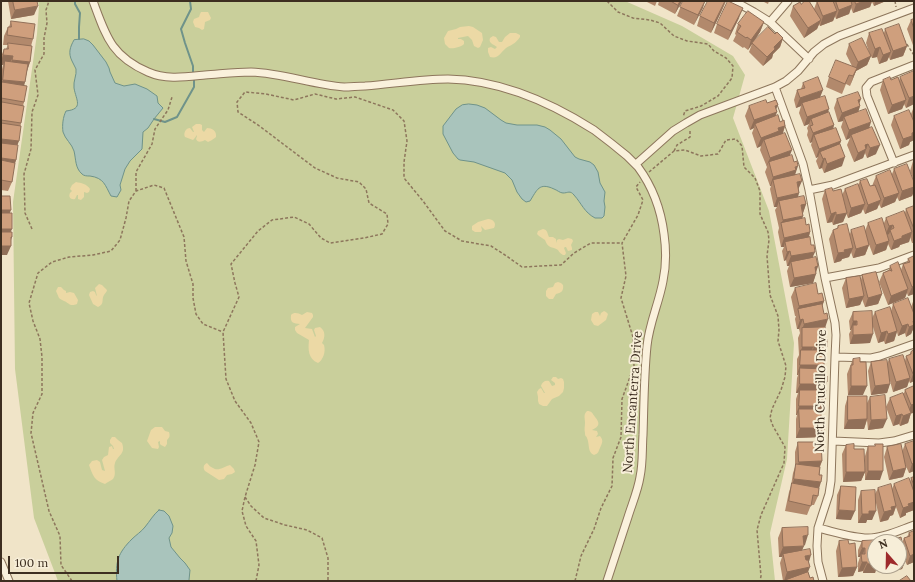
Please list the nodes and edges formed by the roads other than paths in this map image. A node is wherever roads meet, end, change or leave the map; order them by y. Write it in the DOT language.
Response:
graph roads {
  1 [pos="93,1"];
  2 [pos="734,1"];
  3 [pos="788,1"];
  4 [pos="914,8"];
  5 [pos="770,22"];
  6 [pos="809,59"];
  7 [pos="914,65"];
  8 [pos="775,87"];
  9 [pos="914,155"];
  10 [pos="894,162"];
  11 [pos="636,164"];
  12 [pos="809,190"];
  13 [pos="914,255"];
  14 [pos="825,278"];
  15 [pos="914,344"];
  16 [pos="835,357"];
  17 [pos="914,435"];
  18 [pos="833,441"];
  19 [pos="914,525"];
  20 [pos="818,528"];
  21 [pos="1,562"];
  22 [pos="9,581"];
  23 [pos="607,581"];
  24 [pos="823,581"];
  1 -- 11 [label="street, North Encanterra Drive"];
  2 -- 5 [label="street"];
  3 -- 5 [label="street"];
  4 -- 6 [label="street"];
  5 -- 6 [label="street"];
  6 -- 8 [label="street"];
  7 -- 10 [label="street"];
  8 -- 11 [label="street"];
  8 -- 12 [label="street, North Crucillo Drive"];
  9 -- 10 [label="street"];
  10 -- 12 [label="street"];
  11 -- 23 [label="street, North Encanterra Drive"];
  12 -- 14 [label="street, North Crucillo Drive"];
  13 -- 14 [label="street"];
  14 -- 16 [label="street, North Crucillo Drive"];
  15 -- 16 [label="street"];
  16 -- 18 [label="street, North Crucillo Drive"];
  17 -- 18 [label="street"];
  18 -- 20 [label="street, North Crucillo Drive"];
  19 -- 20 [label="street"];
  20 -- 24 [label="street, North Crucillo Drive"];
  21 -- 22 [label="street"];
}
